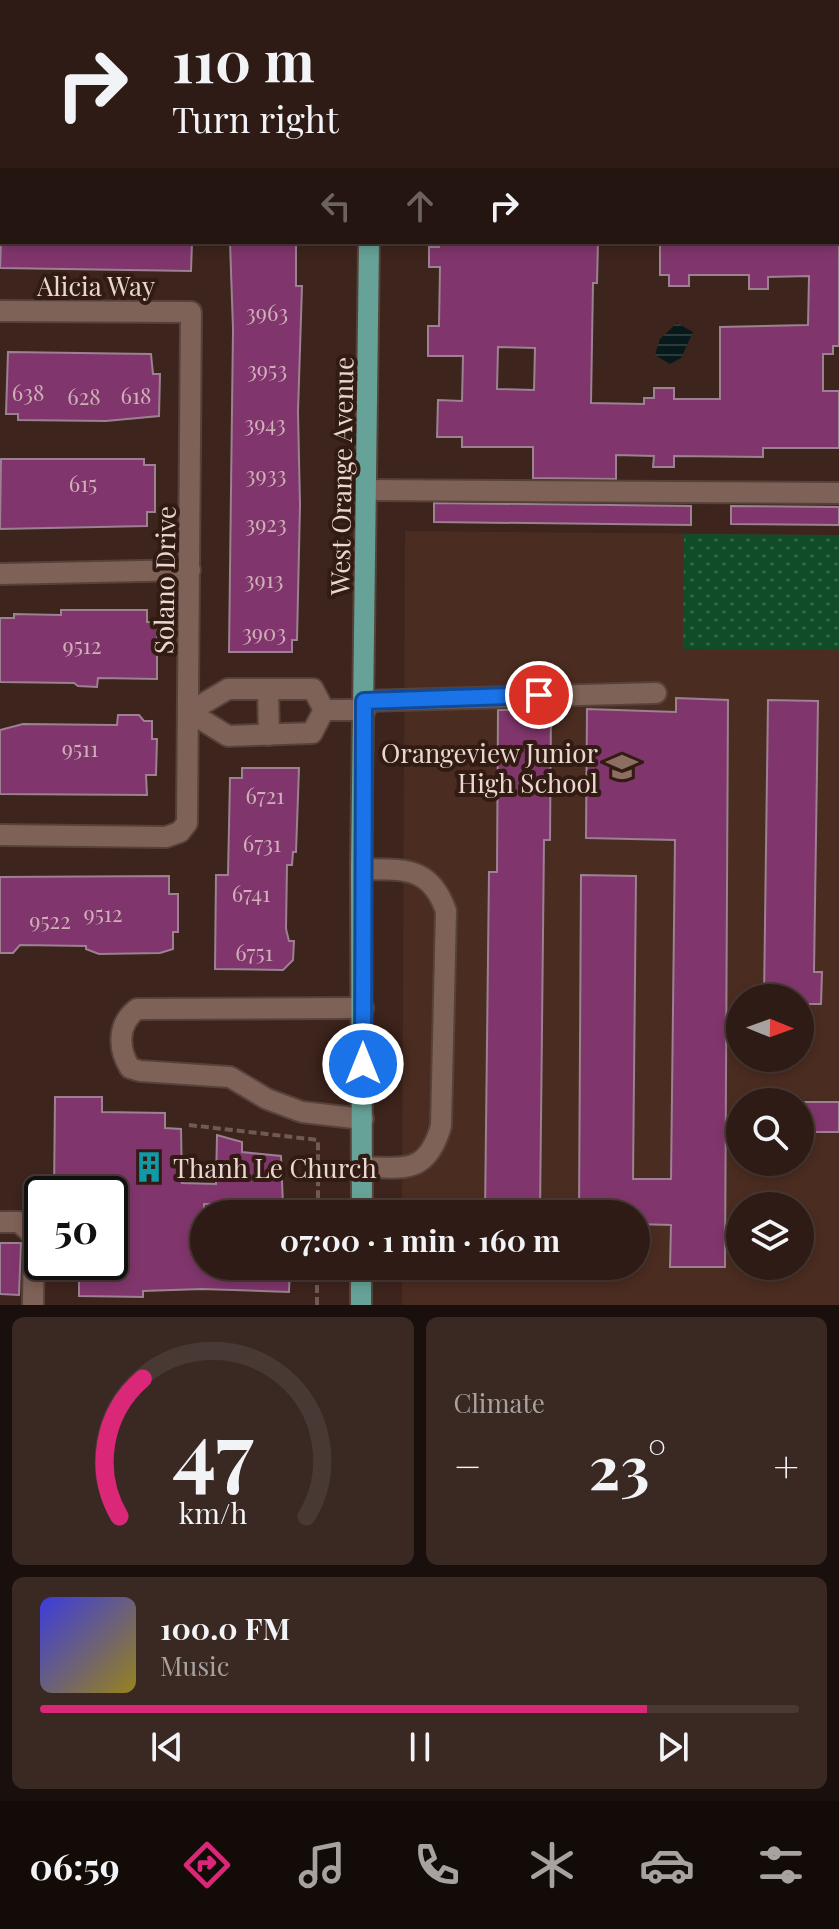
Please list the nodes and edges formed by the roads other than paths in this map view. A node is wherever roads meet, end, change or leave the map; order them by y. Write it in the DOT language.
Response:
graph roads {
  1 [pos="369,244"];
  2 [pos="0,311"];
  3 [pos="191,312"];
  4 [pos="367,490"];
  5 [pos="839,493"];
  6 [pos="190,570"];
  7 [pos="0,574"];
  8 [pos="268,689"];
  9 [pos="656,693"];
  10 [pos="364,706"];
  11 [pos="324,710"];
  12 [pos="189,712"];
  13 [pos="269,735"];
  14 [pos="0,835"];
  15 [pos="361,869"];
  16 [pos="363,1008"];
  17 [pos="363,1119"];
  18 [pos="362,1167"];
  19 [pos="362,1200"];
  20 [pos="0,1222"];
  21 [pos="361,1280"];
  22 [pos="33,1305"];
  23 [pos="361,1305"];
  1 -- 4 [label="main road, West Orange Avenue"];
  2 -- 3 [label="street, Alicia Way"];
  3 -- 6 [label="street, Solano Drive"];
  4 -- 5 [label="street"];
  4 -- 10 [label="main road, West Orange Avenue"];
  6 -- 7 [label="street"];
  6 -- 12 [label="street, Solano Drive"];
  8 -- 11 [label="street"];
  8 -- 12 [label="street"];
  8 -- 13 [label="street"];
  9 -- 10 [label="street"];
  10 -- 11 [label="street"];
  10 -- 15 [label="main road"];
  11 -- 13 [label="street"];
  12 -- 13 [label="street"];
  12 -- 14 [label="street, Solano Drive"];
  15 -- 16 [label="main road"];
  15 -- 18 [label="street"];
  16 -- 17 [label="main road"];
  16 -- 17 [label="street"];
  17 -- 18 [label="main road"];
  18 -- 19 [label="main road"];
  20 -- 22 [label="street"];
  21 -- 23 [label="main road"];
}
